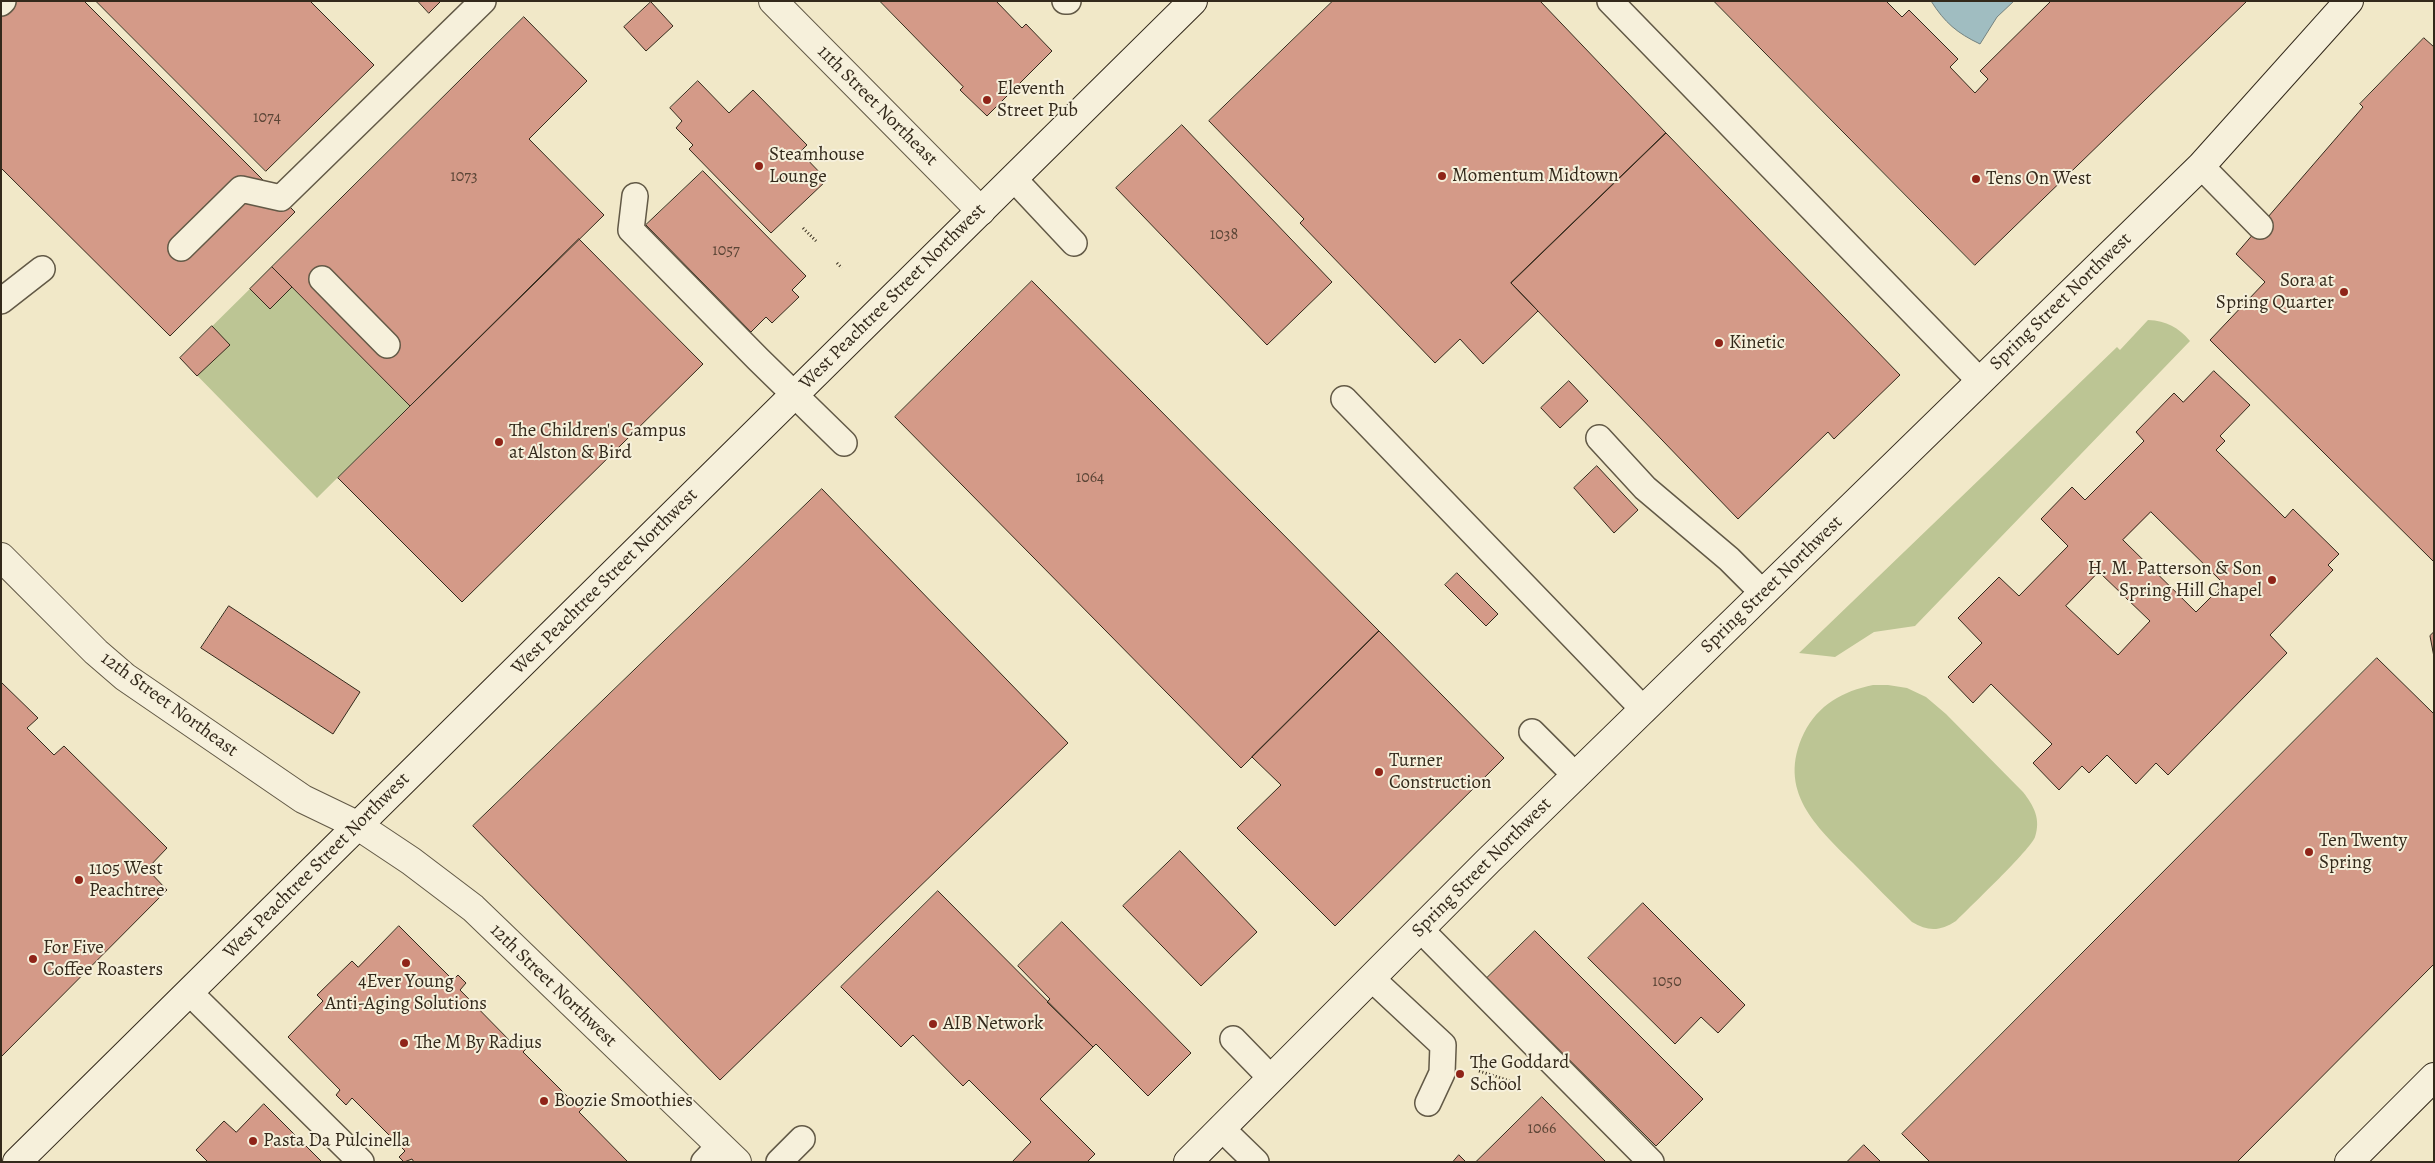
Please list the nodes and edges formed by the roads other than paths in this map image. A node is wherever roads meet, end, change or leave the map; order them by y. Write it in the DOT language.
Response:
graph roads {
  1 [pos="483,1"];
  2 [pos="773,1"];
  3 [pos="1193,1"];
  4 [pos="1610,1"];
  5 [pos="2349,1"];
  6 [pos="2201,166"];
  7 [pos="1014,179"];
  8 [pos="636,196"];
  9 [pos="981,210"];
  10 [pos="2260,226"];
  11 [pos="1074,243"];
  12 [pos="181,248"];
  13 [pos="42,269"];
  14 [pos="322,279"];
  15 [pos="1,301"];
  16 [pos="387,345"];
  17 [pos="1980,381"];
  18 [pos="794,395"];
  19 [pos="1344,399"];
  20 [pos="1599,438"];
  21 [pos="844,443"];
  22 [pos="1,558"];
  23 [pos="1763,593"];
  24 [pos="1644,710"];
  25 [pos="1532,732"];
  26 [pos="1576,776"];
  27 [pos="357,825"];
  28 [pos="1420,929"];
  29 [pos="1371,978"];
  30 [pos="190,992"];
  31 [pos="1233,1039"];
  32 [pos="2434,1077"];
  33 [pos="1271,1078"];
  34 [pos="1428,1103"];
  35 [pos="1221,1128"];
  36 [pos="802,1139"];
  37 [pos="720,1156"];
  38 [pos="17,1162"];
  39 [pos="361,1162"];
  40 [pos="779,1162"];
  41 [pos="1188,1162"];
  42 [pos="1256,1162"];
  43 [pos="1652,1162"];
  44 [pos="2349,1162"];
  1 -- 12 [label="lane"];
  2 -- 9 [label="main road, 11th Street Northeast"];
  3 -- 7 [label="main road, West Peachtree Street Northwest"];
  4 -- 17 [label="lane"];
  5 -- 6 [label="main road, Spring Street Northwest"];
  6 -- 10 [label="lane"];
  6 -- 17 [label="main road, Spring Street Northwest"];
  7 -- 9 [label="main road, West Peachtree Street Northwest"];
  7 -- 11 [label="lane"];
  8 -- 18 [label="lane"];
  9 -- 18 [label="main road, West Peachtree Street Northwest"];
  13 -- 15 [label="lane"];
  14 -- 16 [label="lane"];
  17 -- 23 [label="main road, Spring Street Northwest"];
  18 -- 21 [label="lane"];
  18 -- 27 [label="main road, West Peachtree Street Northwest"];
  19 -- 24 [label="lane"];
  20 -- 23 [label="lane"];
  22 -- 27 [label="main road, 12th Street Northeast"];
  23 -- 24 [label="main road, Spring Street Northwest"];
  24 -- 26 [label="main road, Spring Street Northwest"];
  25 -- 26 [label="lane"];
  26 -- 28 [label="main road, Spring Street Northwest"];
  27 -- 30 [label="main road, West Peachtree Street Northwest"];
  27 -- 37 [label="main road, 12th Street Northwest"];
  28 -- 29 [label="main road, Spring Street Northwest"];
  28 -- 43 [label="lane"];
  29 -- 33 [label="main road, Spring Street Northwest"];
  29 -- 34 [label="lane"];
  30 -- 38 [label="main road, West Peachtree Street Northwest"];
  30 -- 39 [label="lane"];
  31 -- 33 [label="lane"];
  32 -- 44 [label="main road"];
  33 -- 35 [label="main road, Spring Street Northwest"];
  35 -- 41 [label="main road, Spring Street Northwest"];
  35 -- 42 [label="lane"];
  36 -- 40 [label="lane"];
}
